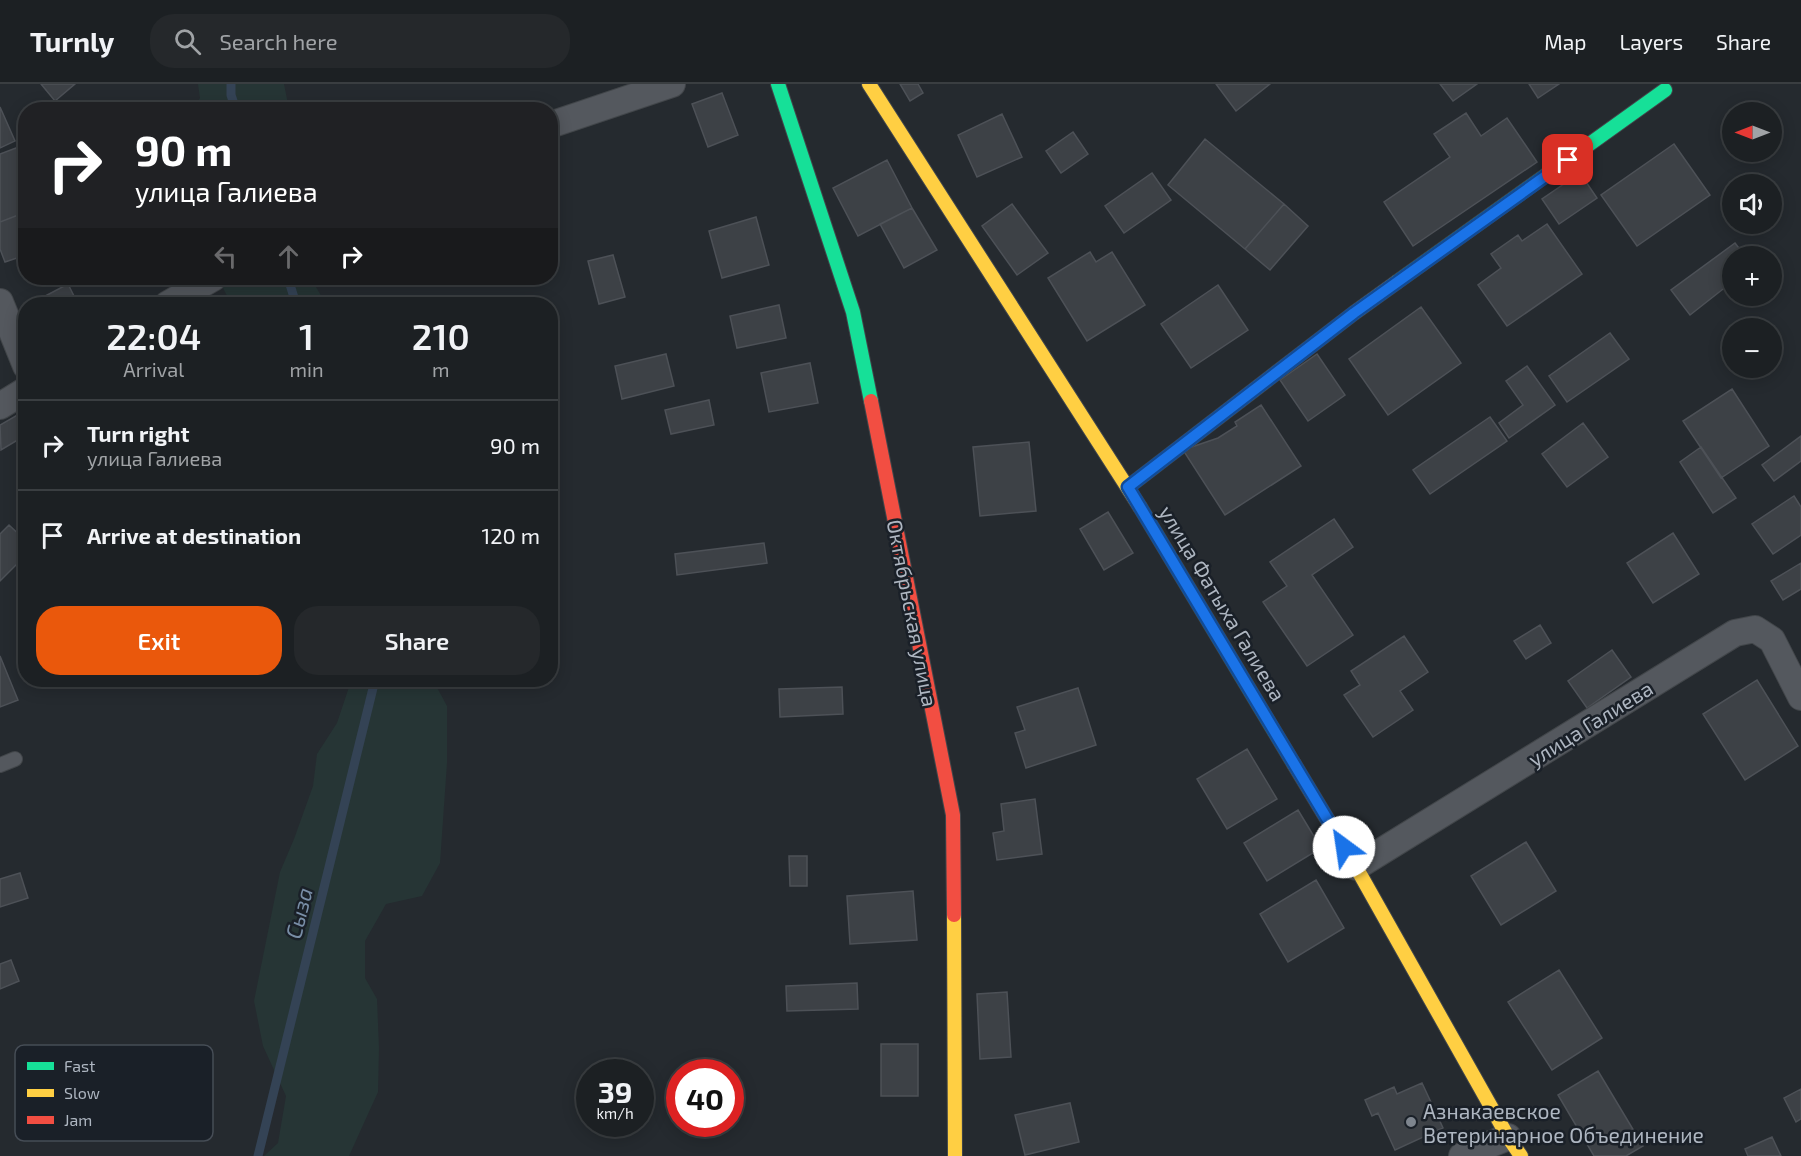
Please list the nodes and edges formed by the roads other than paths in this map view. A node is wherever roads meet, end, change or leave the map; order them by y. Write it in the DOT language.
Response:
graph roads {
  1 [pos="778,84"];
  2 [pos="869,84"];
  3 [pos="657,86"];
  4 [pos="1665,90"];
  5 [pos="558,122"];
  6 [pos="201,285"];
  7 [pos="180,297"];
  8 [pos="0,302"];
  9 [pos="18,346"];
  10 [pos="18,395"];
  11 [pos="0,406"];
  12 [pos="1128,487"];
  13 [pos="1801,697"];
  14 [pos="15,759"];
  15 [pos="0,765"];
  16 [pos="1356,867"];
  17 [pos="1514,1147"];
  18 [pos="955,1156"];
  19 [pos="1462,1156"];
  1 -- 18 [label="street, Октябрьская улица"];
  2 -- 12 [label="street, улица Фатыха Галиева"];
  3 -- 5 [label="street"];
  4 -- 12 [label="street"];
  6 -- 7 [label="street"];
  8 -- 9 [label="street"];
  10 -- 11 [label="street"];
  12 -- 16 [label="street, улица Фатыха Галиева"];
  13 -- 16 [label="street, улица Галиева"];
  14 -- 15 [label="lane"];
  16 -- 17 [label="street, улица Фатыха Галиева"];
  17 -- 19 [label="street"];
}
